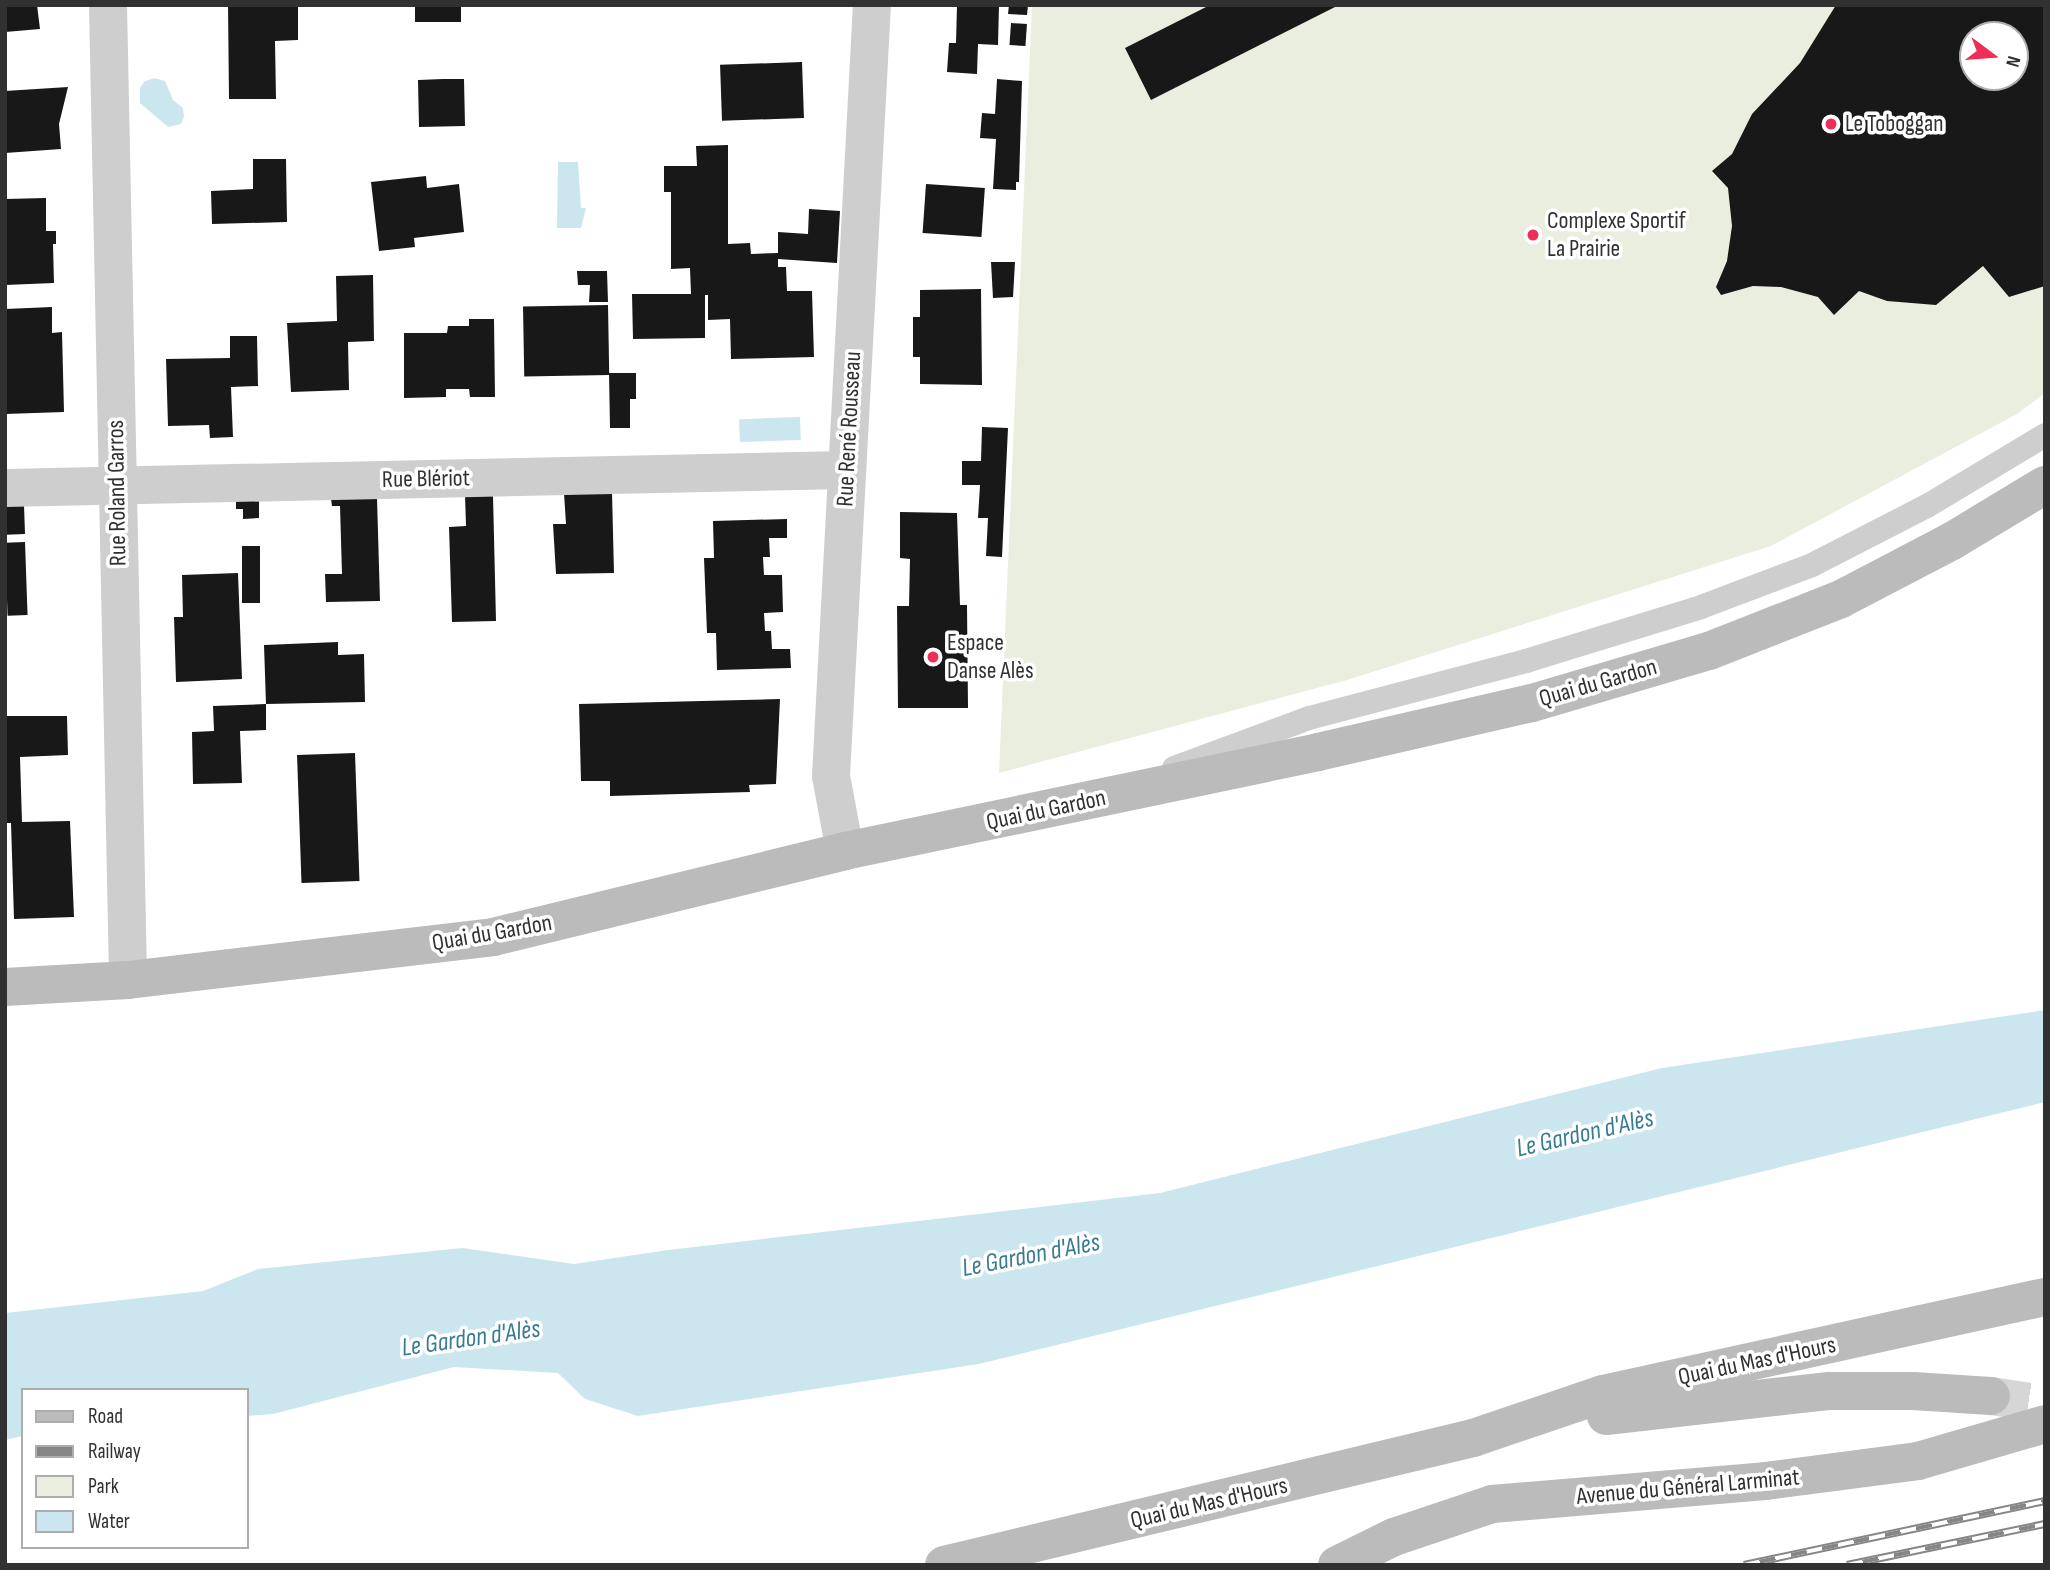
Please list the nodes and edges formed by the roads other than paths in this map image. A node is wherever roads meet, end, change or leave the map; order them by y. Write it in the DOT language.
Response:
graph roads {
  1 [pos="108,5"];
  2 [pos="872,5"];
  3 [pos="2045,435"];
  4 [pos="846,470"];
  5 [pos="2045,485"];
  6 [pos="116,486"];
  7 [pos="5,488"];
  8 [pos="1070,805"];
  9 [pos="845,851"];
  10 [pos="128,980"];
  11 [pos="5,988"];
  12 [pos="2045,1297"];
  13 [pos="1991,1396"];
  14 [pos="2045,1424"];
  15 [pos="1473,1438"];
  16 [pos="944,1565"];
  17 [pos="1337,1565"];
  1 -- 6 [label="street, Rue Roland Garros"];
  2 -- 4 [label="street, Rue René Rousseau"];
  3 -- 8 [label="lane"];
  4 -- 6 [label="street, Rue Blériot"];
  4 -- 9 [label="street, Rue René Rousseau"];
  5 -- 8 [label="main road, Quai du Gardon"];
  6 -- 7 [label="street, Rue Blériot"];
  6 -- 10 [label="street, Rue Roland Garros"];
  8 -- 9 [label="main road, Quai du Gardon"];
  9 -- 10 [label="main road, Quai du Gardon"];
  10 -- 11 [label="main road, Quai du Gardon"];
  12 -- 15 [label="main road, Quai du Mas d'Hours"];
  13 -- 15 [label="main road, Quai du Mas d'Hours"];
  14 -- 17 [label="main road, Avenue du Général Larminat"];
  15 -- 16 [label="main road, Quai du Mas d'Hours"];
}
